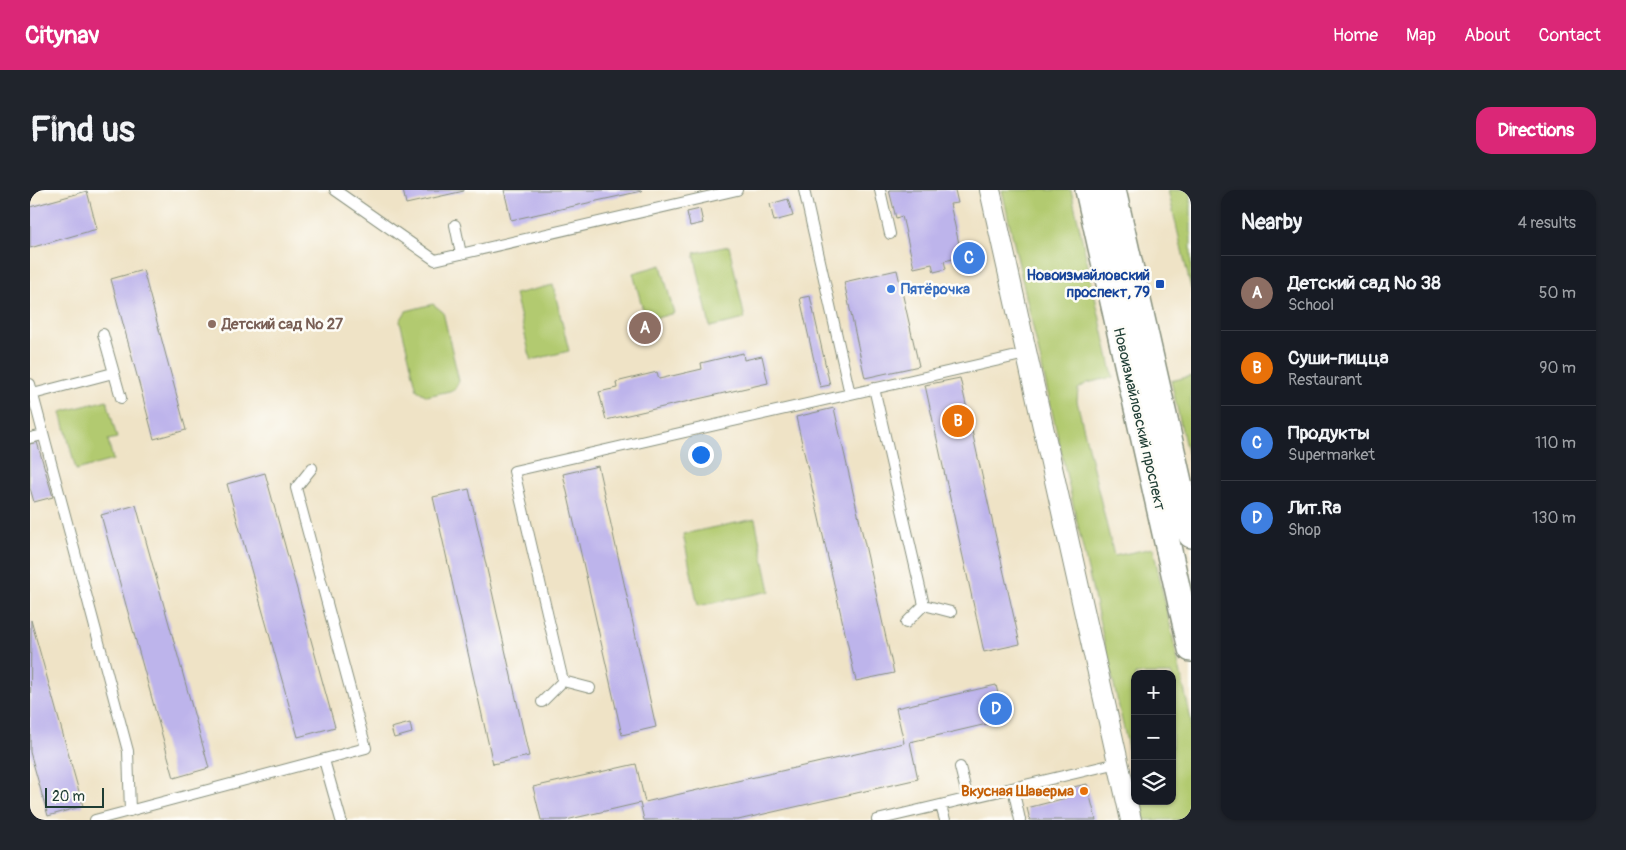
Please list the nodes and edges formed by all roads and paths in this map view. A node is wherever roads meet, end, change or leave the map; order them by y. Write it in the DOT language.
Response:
graph roads {
  1 [pos="335,190"];
  2 [pos="737,190"];
  3 [pos="804,190"];
  4 [pos="880,190"];
  5 [pos="990,190"];
  6 [pos="1088,190"];
  7 [pos="1113,190"];
  8 [pos="455,225"];
  9 [pos="890,234"];
  10 [pos="461,254"];
  11 [pos="102,334"];
  12 [pos="1026,354"];
  13 [pos="114,373"];
  14 [pos="874,388"];
  15 [pos="31,389"];
  16 [pos="850,394"];
  17 [pos="121,398"];
  18 [pos="43,435"];
  19 [pos="30,438"];
  20 [pos="312,468"];
  21 [pos="1191,535"];
  22 [pos="924,605"];
  23 [pos="951,612"];
  24 [pos="906,622"];
  25 [pos="1191,649"];
  26 [pos="563,681"];
  27 [pos="590,688"];
  28 [pos="542,702"];
  29 [pos="324,760"];
  30 [pos="1118,763"];
  31 [pos="960,767"];
  32 [pos="1013,788"];
  33 [pos="968,799"];
  34 [pos="942,806"];
  35 [pos="130,811"];
  36 [pos="95,820"];
  37 [pos="341,820"];
  38 [pos="877,820"];
  39 [pos="945,820"];
  40 [pos="1020,820"];
  41 [pos="1131,820"];
  1 -- 10 [label="lane"];
  2 -- 10 [label="lane"];
  3 -- 16 [label="lane"];
  4 -- 9 [label="lane"];
  5 -- 12 [label="street"];
  6 -- 25 [label="street, Новоизмайловский проспект"];
  7 -- 21 [label="street, Новоизмайловский проспект"];
  8 -- 10 [label="lane"];
  11 -- 13 [label="lane"];
  12 -- 14 [label="lane"];
  12 -- 30 [label="street"];
  13 -- 15 [label="lane"];
  13 -- 17 [label="lane"];
  14 -- 16 [label="lane"];
  14 -- 22 [label="lane"];
  15 -- 18 [label="lane"];
  16 -- 26 [label="lane"];
  18 -- 19 [label="lane"];
  18 -- 35 [label="lane"];
  20 -- 29 [label="lane"];
  22 -- 23 [label="lane"];
  22 -- 24 [label="lane"];
  26 -- 27 [label="lane"];
  26 -- 28 [label="lane"];
  29 -- 35 [label="lane"];
  29 -- 37 [label="lane"];
  30 -- 32 [label="lane"];
  30 -- 41 [label="street"];
  31 -- 33 [label="lane"];
  32 -- 33 [label="lane"];
  32 -- 40 [label="lane"];
  33 -- 34 [label="lane"];
  34 -- 38 [label="lane"];
  34 -- 39 [label="lane"];
  35 -- 36 [label="lane"];
}
